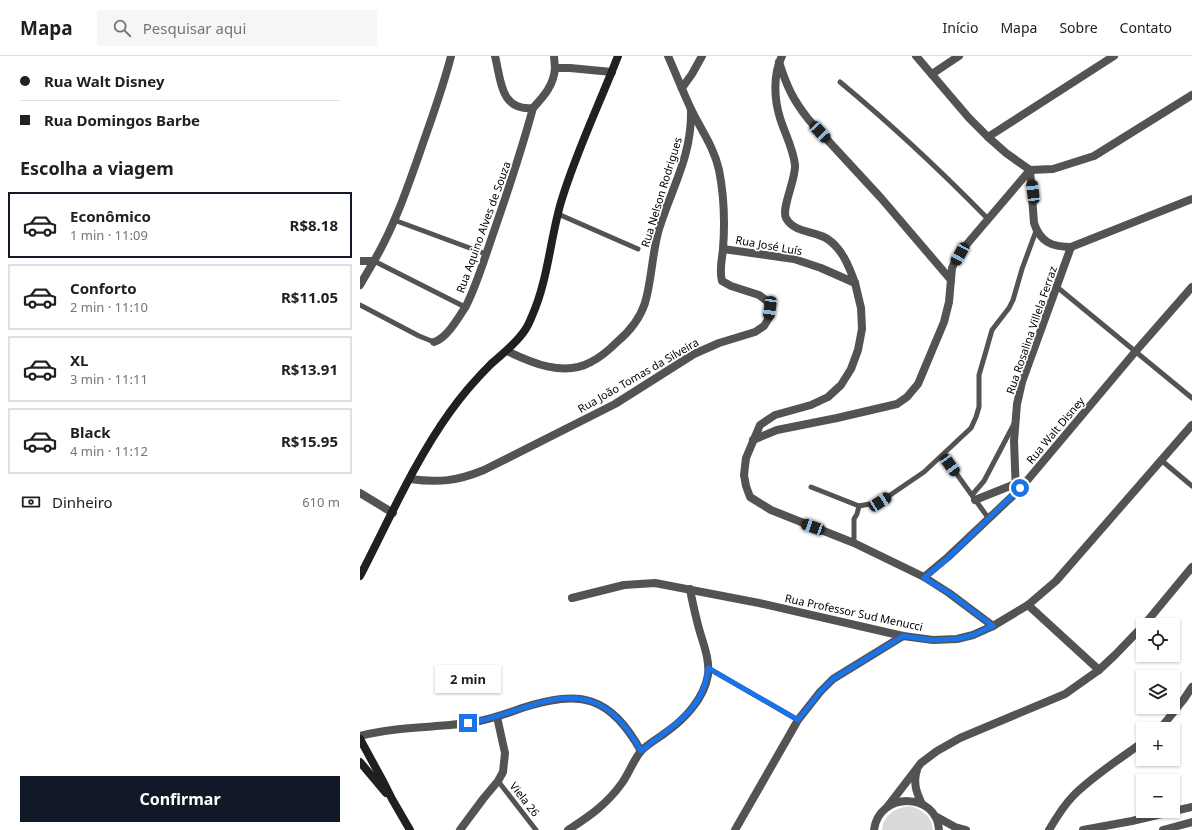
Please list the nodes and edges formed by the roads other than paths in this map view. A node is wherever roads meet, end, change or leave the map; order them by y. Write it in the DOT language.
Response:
graph roads {
  1 [pos="451,56"];
  2 [pos="495,56"];
  3 [pos="554,56"];
  4 [pos="618,56"];
  5 [pos="668,56"];
  6 [pos="702,56"];
  7 [pos="916,56"];
  8 [pos="959,56"];
  9 [pos="1114,56"];
  10 [pos="781,59"];
  11 [pos="555,68"];
  12 [pos="612,72"];
  13 [pos="932,74"];
  14 [pos="840,82"];
  15 [pos="682,88"];
  16 [pos="1192,95"];
  17 [pos="533,108"];
  18 [pos="691,110"];
  19 [pos="988,137"];
  20 [pos="1030,170"];
  21 [pos="1192,199"];
  22 [pos="558,214"];
  23 [pos="988,219"];
  24 [pos="394,220"];
  25 [pos="1036,231"];
  26 [pos="1071,247"];
  27 [pos="638,249"];
  28 [pos="723,249"];
  29 [pos="486,254"];
  30 [pos="360,261"];
  31 [pos="374,261"];
  32 [pos="951,280"];
  33 [pos="855,283"];
  34 [pos="360,285"];
  35 [pos="1057,286"];
  36 [pos="1192,287"];
  37 [pos="360,305"];
  38 [pos="465,307"];
  39 [pos="434,342"];
  40 [pos="507,351"];
  41 [pos="1135,352"];
  42 [pos="1192,398"];
  43 [pos="1015,421"];
  44 [pos="1192,425"];
  45 [pos="753,440"];
  46 [pos="943,455"];
  47 [pos="1161,460"];
  48 [pos="410,479"];
  49 [pos="1016,484"];
  50 [pos="1192,486"];
  51 [pos="811,487"];
  52 [pos="360,493"];
  53 [pos="1016,493"];
  54 [pos="974,498"];
  55 [pos="859,506"];
  56 [pos="393,513"];
  57 [pos="989,519"];
  58 [pos="854,543"];
  59 [pos="363,562"];
  60 [pos="1192,567"];
  61 [pos="360,576"];
  62 [pos="924,578"];
  63 [pos="690,589"];
  64 [pos="572,598"];
  65 [pos="1028,605"];
  66 [pos="1149,618"];
  67 [pos="993,626"];
  68 [pos="1136,632"];
  69 [pos="903,636"];
  70 [pos="708,668"];
  71 [pos="1099,670"];
  72 [pos="1192,686"];
  73 [pos="497,717"];
  74 [pos="798,720"];
  75 [pos="1166,722"];
  76 [pos="360,738"];
  77 [pos="1136,747"];
  78 [pos="641,751"];
  79 [pos="360,762"];
  80 [pos="918,766"];
  81 [pos="498,781"];
  82 [pos="392,799"];
  83 [pos="922,804"];
  84 [pos="888,806"];
  85 [pos="1192,807"];
  86 [pos="935,816"];
  87 [pos="1192,822"];
  88 [pos="410,830"];
  89 [pos="460,830"];
  90 [pos="536,830"];
  91 [pos="568,830"];
  92 [pos="735,830"];
  93 [pos="874,830"];
  94 [pos="939,830"];
  95 [pos="966,830"];
  96 [pos="1049,830"];
  97 [pos="1083,830"];
  98 [pos="1163,830"];
  1 -- 24 [label="street"];
  2 -- 17 [label="street"];
  3 -- 11 [label="street"];
  4 -- 12 [label="main road"];
  5 -- 15 [label="street, Rua João Tomas da Silveira"];
  6 -- 15 [label="street"];
  7 -- 13 [label="street"];
  8 -- 13 [label="street"];
  9 -- 19 [label="street"];
  10 -- 32 [label="street"];
  10 -- 33 [label="street"];
  11 -- 12 [label="street"];
  11 -- 17 [label="street"];
  12 -- 22 [label="main road"];
  13 -- 19 [label="street"];
  14 -- 23 [label="lane"];
  15 -- 18 [label="street, Rua João Tomas da Silveira"];
  16 -- 20 [label="street"];
  17 -- 29 [label="street, Rua Aquino Alves de Souza"];
  18 -- 28 [label="street, Rua João Tomas da Silveira"];
  18 -- 40 [label="street, Rua Nelson Rodrigues"];
  19 -- 20 [label="street"];
  20 -- 23 [label="street"];
  20 -- 25 [label="street"];
  21 -- 26 [label="street"];
  22 -- 27 [label="lane"];
  22 -- 40 [label="main road"];
  23 -- 32 [label="street"];
  24 -- 29 [label="lane"];
  24 -- 31 [label="street"];
  25 -- 26 [label="street"];
  25 -- 46 [label="lane"];
  26 -- 35 [label="street, Rua Rosalina Villela Ferraz"];
  28 -- 33 [label="street, Rua José Luís"];
  28 -- 48 [label="street, Rua João Tomas da Silveira"];
  29 -- 38 [label="street, Rua Aquino Alves de Souza"];
  30 -- 31 [label="street"];
  31 -- 34 [label="street"];
  31 -- 38 [label="lane"];
  32 -- 45 [label="street"];
  33 -- 45 [label="street"];
  35 -- 41 [label="lane"];
  35 -- 43 [label="street, Rua Rosalina Villela Ferraz"];
  36 -- 41 [label="street, Rua Walt Disney"];
  37 -- 39 [label="lane"];
  38 -- 39 [label="street, Rua Aquino Alves de Souza"];
  40 -- 48 [label="main road"];
  41 -- 42 [label="lane"];
  41 -- 53 [label="street, Rua Walt Disney"];
  43 -- 49 [label="street, Rua Rosalina Villela Ferraz"];
  43 -- 54 [label="lane"];
  44 -- 47 [label="street, Rua Professor Sud Menucci"];
  45 -- 58 [label="street"];
  46 -- 54 [label="lane"];
  46 -- 55 [label="lane"];
  47 -- 50 [label="lane"];
  47 -- 65 [label="street, Rua Professor Sud Menucci"];
  48 -- 56 [label="main road"];
  49 -- 53 [label="street, Rua Rosalina Villela Ferraz"];
  49 -- 54 [label="street"];
  51 -- 55 [label="lane"];
  52 -- 56 [label="street"];
  53 -- 57 [label="street, Rua Walt Disney"];
  54 -- 57 [label="lane"];
  55 -- 58 [label="lane"];
  56 -- 59 [label="main road"];
  57 -- 62 [label="street, Rua Walt Disney"];
  58 -- 62 [label="street"];
  59 -- 61 [label="main road"];
  60 -- 66 [label="street"];
  62 -- 67 [label="street"];
  63 -- 64 [label="street, Rua Professor Sud Menucci"];
  63 -- 69 [label="street, Rua Professor Sud Menucci"];
  63 -- 70 [label="street"];
  65 -- 67 [label="street, Rua Professor Sud Menucci"];
  65 -- 71 [label="street"];
  67 -- 69 [label="street, Rua Professor Sud Menucci"];
  68 -- 71 [label="street"];
  69 -- 74 [label="street"];
  70 -- 74 [label="lane"];
  70 -- 78 [label="street"];
  71 -- 80 [label="street"];
  72 -- 75 [label="street"];
  73 -- 76 [label="street"];
  73 -- 78 [label="street"];
  73 -- 81 [label="street"];
  74 -- 92 [label="street"];
  76 -- 82 [label="main road"];
  77 -- 96 [label="street"];
  78 -- 91 [label="street"];
  79 -- 82 [label="main road"];
  80 -- 83 [label="street"];
  80 -- 84 [label="street"];
  81 -- 89 [label="street"];
  81 -- 90 [label="lane, Viela 26"];
  82 -- 88 [label="main road"];
  83 -- 84 [label="street"];
  83 -- 86 [label="street"];
  84 -- 93 [label="street"];
  85 -- 97 [label="street"];
  86 -- 94 [label="street"];
  86 -- 95 [label="street"];
  87 -- 98 [label="street"];
}
